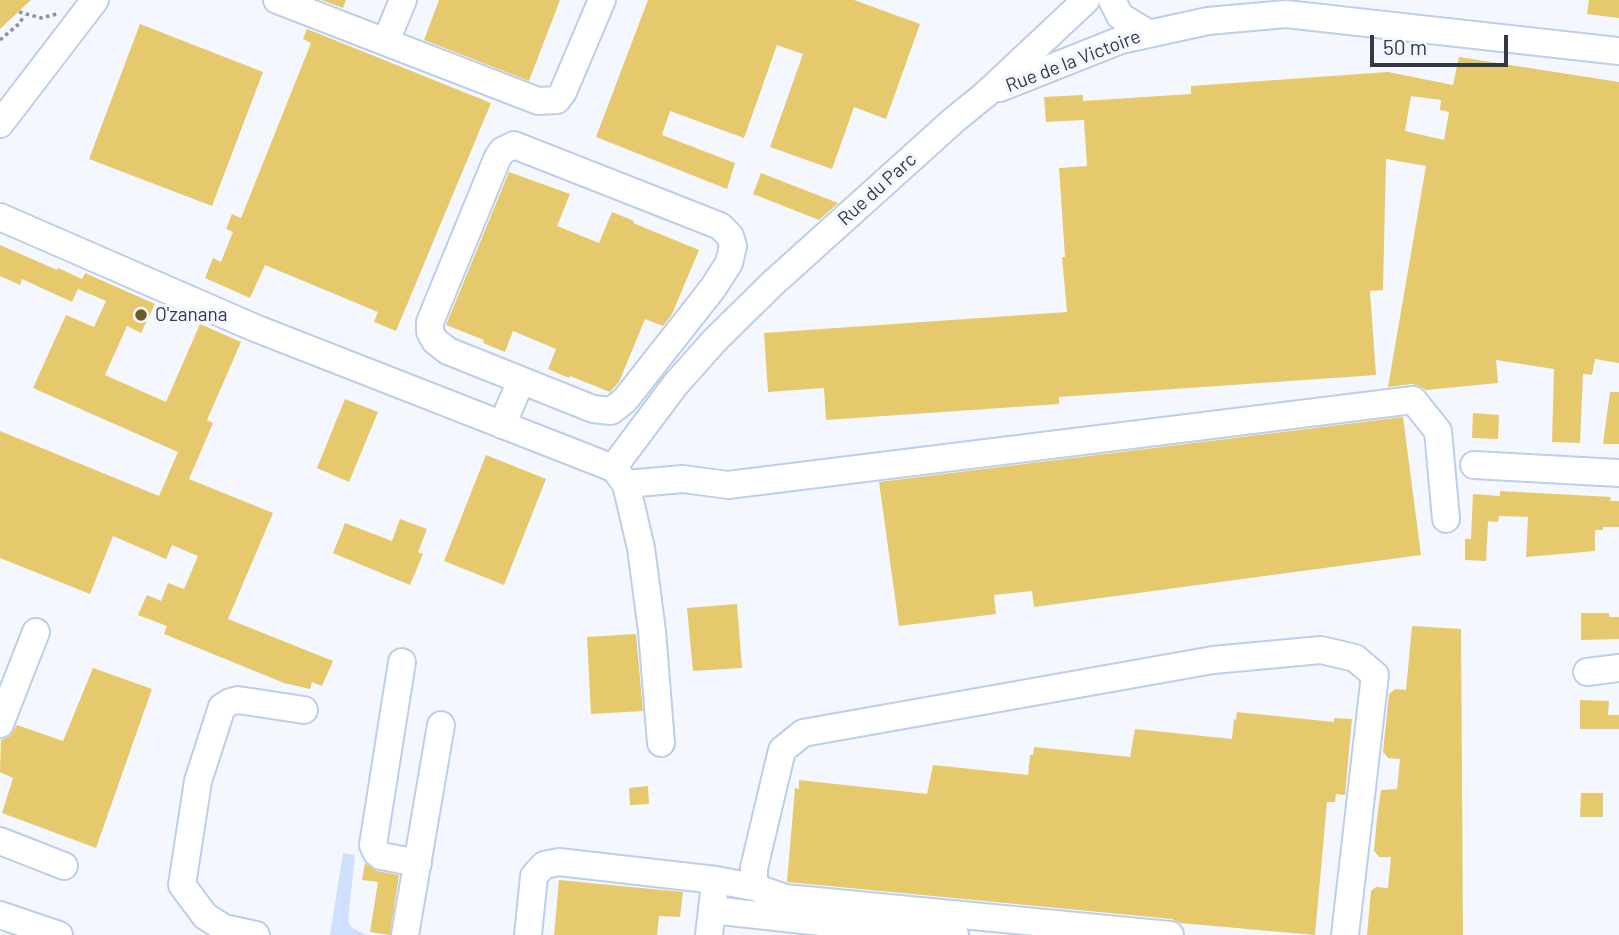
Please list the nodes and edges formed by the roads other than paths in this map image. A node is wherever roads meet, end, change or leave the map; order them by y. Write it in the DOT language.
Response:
graph roads {
  1 [pos="95,0"];
  2 [pos="277,0"];
  3 [pos="403,0"];
  4 [pos="602,0"];
  5 [pos="1086,0"];
  6 [pos="1112,0"];
  7 [pos="1358,11"];
  8 [pos="1147,33"];
  9 [pos="387,41"];
  10 [pos="1619,51"];
  11 [pos="986,94"];
  12 [pos="0,124"];
  13 [pos="0,217"];
  14 [pos="521,381"];
  15 [pos="502,425"];
  16 [pos="1474,465"];
  17 [pos="1619,473"];
  18 [pos="620,476"];
  19 [pos="1446,519"];
  20 [pos="36,632"];
  21 [pos="402,662"];
  22 [pos="1619,668"];
  23 [pos="1587,672"];
  24 [pos="304,710"];
  25 [pos="0,724"];
  26 [pos="441,725"];
  27 [pos="661,743"];
  28 [pos="0,841"];
  29 [pos="418,863"];
  30 [pos="64,866"];
  31 [pos="716,880"];
  32 [pos="754,887"];
  33 [pos="0,915"];
  34 [pos="710,922"];
  35 [pos="910,933"];
  36 [pos="59,935"];
  37 [pos="256,935"];
  38 [pos="405,935"];
  39 [pos="528,935"];
  40 [pos="955,935"];
  41 [pos="1170,935"];
  42 [pos="1345,935"];
  1 -- 12 [label="street"];
  2 -- 9 [label="street"];
  3 -- 9 [label="street"];
  4 -- 9 [label="street"];
  5 -- 11 [label="street, Rue du Parc"];
  6 -- 8 [label="street"];
  7 -- 8 [label="street, Rue de la Victoire"];
  7 -- 10 [label="street, Rue de la Victoire"];
  8 -- 11 [label="street, Rue de la Victoire"];
  11 -- 18 [label="street, Rue du Parc"];
  13 -- 15 [label="street"];
  14 -- 14 [label="street"];
  14 -- 15 [label="street"];
  15 -- 18 [label="street"];
  16 -- 17 [label="street"];
  18 -- 19 [label="street"];
  18 -- 27 [label="street"];
  20 -- 25 [label="street"];
  21 -- 29 [label="street"];
  22 -- 23 [label="street"];
  24 -- 37 [label="street"];
  26 -- 29 [label="street"];
  28 -- 30 [label="street"];
  29 -- 38 [label="street"];
  31 -- 32 [label="street"];
  31 -- 34 [label="street"];
  31 -- 39 [label="street"];
  32 -- 41 [label="street"];
  32 -- 42 [label="street"];
  33 -- 36 [label="street"];
  34 -- 35 [label="street"];
  35 -- 40 [label="street"];
}
